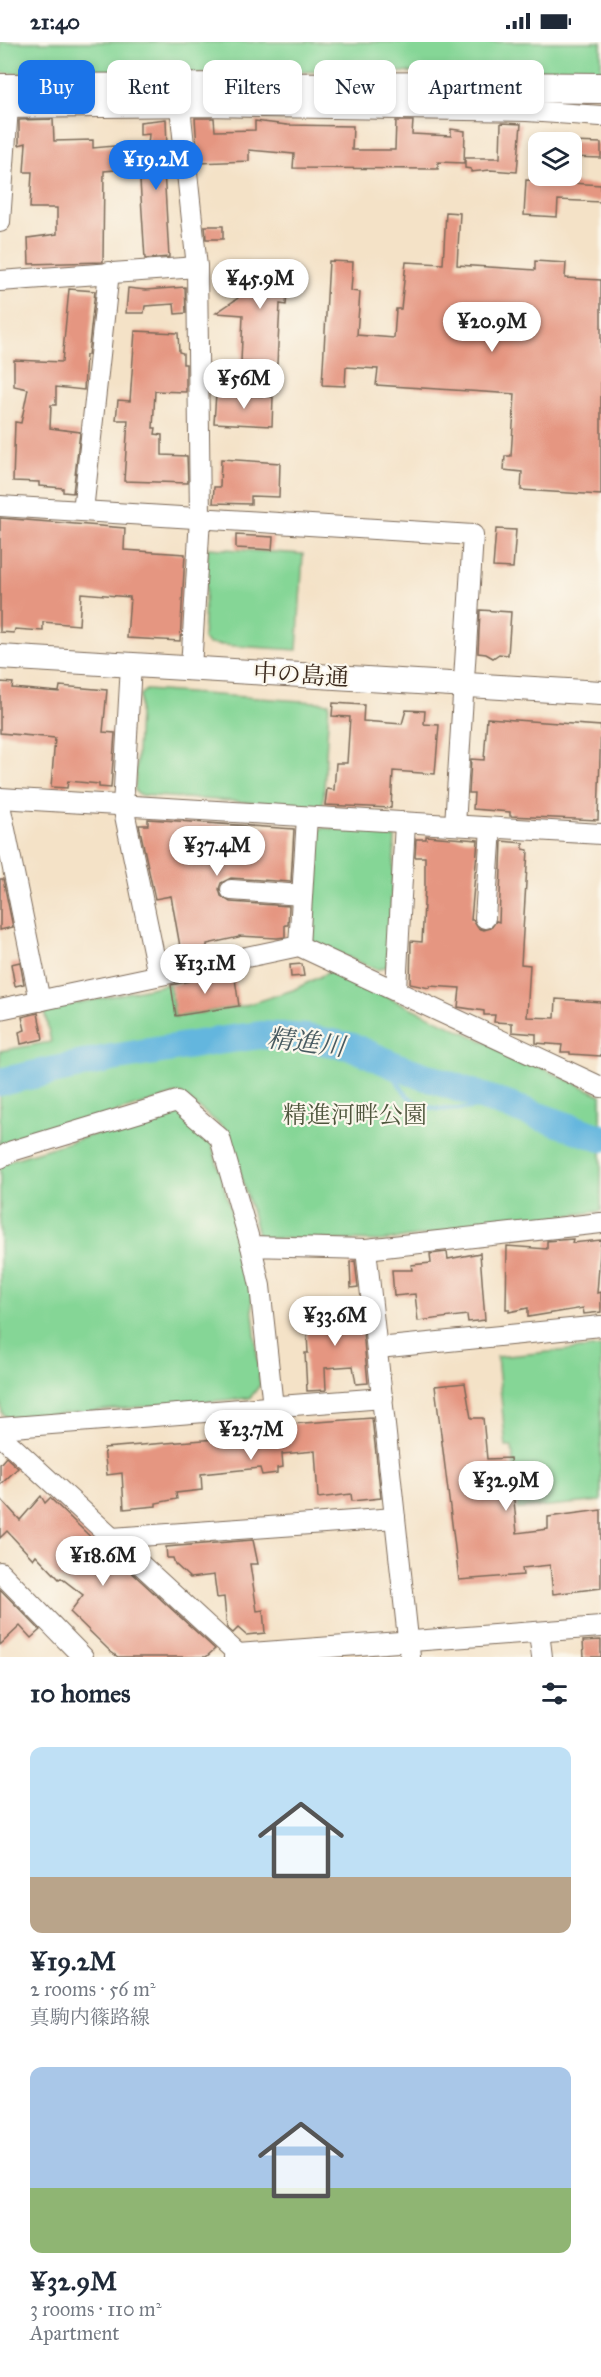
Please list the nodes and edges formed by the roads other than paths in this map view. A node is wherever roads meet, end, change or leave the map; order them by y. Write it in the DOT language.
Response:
graph roads {
  1 [pos="601,88"];
  2 [pos="3,101"];
  3 [pos="107,105"];
  4 [pos="191,107"];
  5 [pos="181,114"];
  6 [pos="601,116"];
  7 [pos="0,222"];
  8 [pos="197,267"];
  9 [pos="109,272"];
  10 [pos="0,280"];
  11 [pos="0,506"];
  12 [pos="83,511"];
  13 [pos="200,518"];
  14 [pos="0,657"];
  15 [pos="131,665"];
  16 [pos="191,668"];
  17 [pos="463,685"];
  18 [pos="601,693"];
  19 [pos="0,798"];
  20 [pos="0,805"];
  21 [pos="123,806"];
  22 [pos="307,817"];
  23 [pos="405,823"];
  24 [pos="455,825"];
  25 [pos="491,828"];
  26 [pos="601,834"];
  27 [pos="231,890"];
  28 [pos="302,895"];
  29 [pos="485,918"];
  30 [pos="299,946"];
  31 [pos="158,975"];
  32 [pos="396,989"];
  33 [pos="40,1001"];
  34 [pos="0,1009"];
  35 [pos="601,1087"];
  36 [pos="0,1158"];
  37 [pos="601,1222"];
  38 [pos="251,1246"];
  39 [pos="366,1249"];
  40 [pos="601,1326"];
  41 [pos="378,1348"];
  42 [pos="383,1398"];
  43 [pos="273,1407"];
  44 [pos="0,1428"];
  45 [pos="0,1436"];
  46 [pos="395,1518"];
  47 [pos="112,1538"];
  48 [pos="0,1572"];
  49 [pos="601,1627"];
  50 [pos="539,1632"];
  51 [pos="409,1650"];
  52 [pos="236,1656"];
  53 [pos="83,1657"];
  54 [pos="542,1657"];
  1 -- 2 [label="main road"];
  2 -- 3 [label="street"];
  2 -- 7 [label="street"];
  4 -- 6 [label="street"];
  5 -- 8 [label="street"];
  8 -- 9 [label="street"];
  8 -- 13 [label="street"];
  9 -- 10 [label="street"];
  9 -- 12 [label="street"];
  11 -- 12 [label="street"];
  12 -- 13 [label="street"];
  13 -- 16 [label="street"];
  13 -- 17 [label="street"];
  14 -- 15 [label="street, 中の島通"];
  15 -- 16 [label="street, 中の島通"];
  15 -- 21 [label="street"];
  16 -- 17 [label="street, 中の島通"];
  17 -- 18 [label="street, 中の島通"];
  17 -- 24 [label="street"];
  19 -- 21 [label="street"];
  20 -- 33 [label="street"];
  21 -- 22 [label="street"];
  21 -- 31 [label="street"];
  22 -- 23 [label="street"];
  22 -- 28 [label="street"];
  23 -- 24 [label="street"];
  23 -- 32 [label="street"];
  24 -- 25 [label="street"];
  25 -- 26 [label="street"];
  25 -- 29 [label="street"];
  27 -- 28 [label="street"];
  28 -- 30 [label="street"];
  30 -- 31 [label="street"];
  30 -- 32 [label="street"];
  31 -- 33 [label="street"];
  32 -- 35 [label="street"];
  33 -- 34 [label="street"];
  36 -- 38 [label="street"];
  37 -- 39 [label="street"];
  38 -- 39 [label="street"];
  38 -- 43 [label="street"];
  39 -- 41 [label="street"];
  40 -- 41 [label="street"];
  41 -- 42 [label="street"];
  42 -- 43 [label="street"];
  42 -- 46 [label="street"];
  43 -- 44 [label="street"];
  45 -- 47 [label="street"];
  46 -- 47 [label="street"];
  46 -- 51 [label="street"];
  47 -- 52 [label="street"];
  48 -- 53 [label="street"];
  49 -- 50 [label="street"];
  50 -- 51 [label="street"];
  50 -- 54 [label="street"];
  51 -- 52 [label="street"];
}
